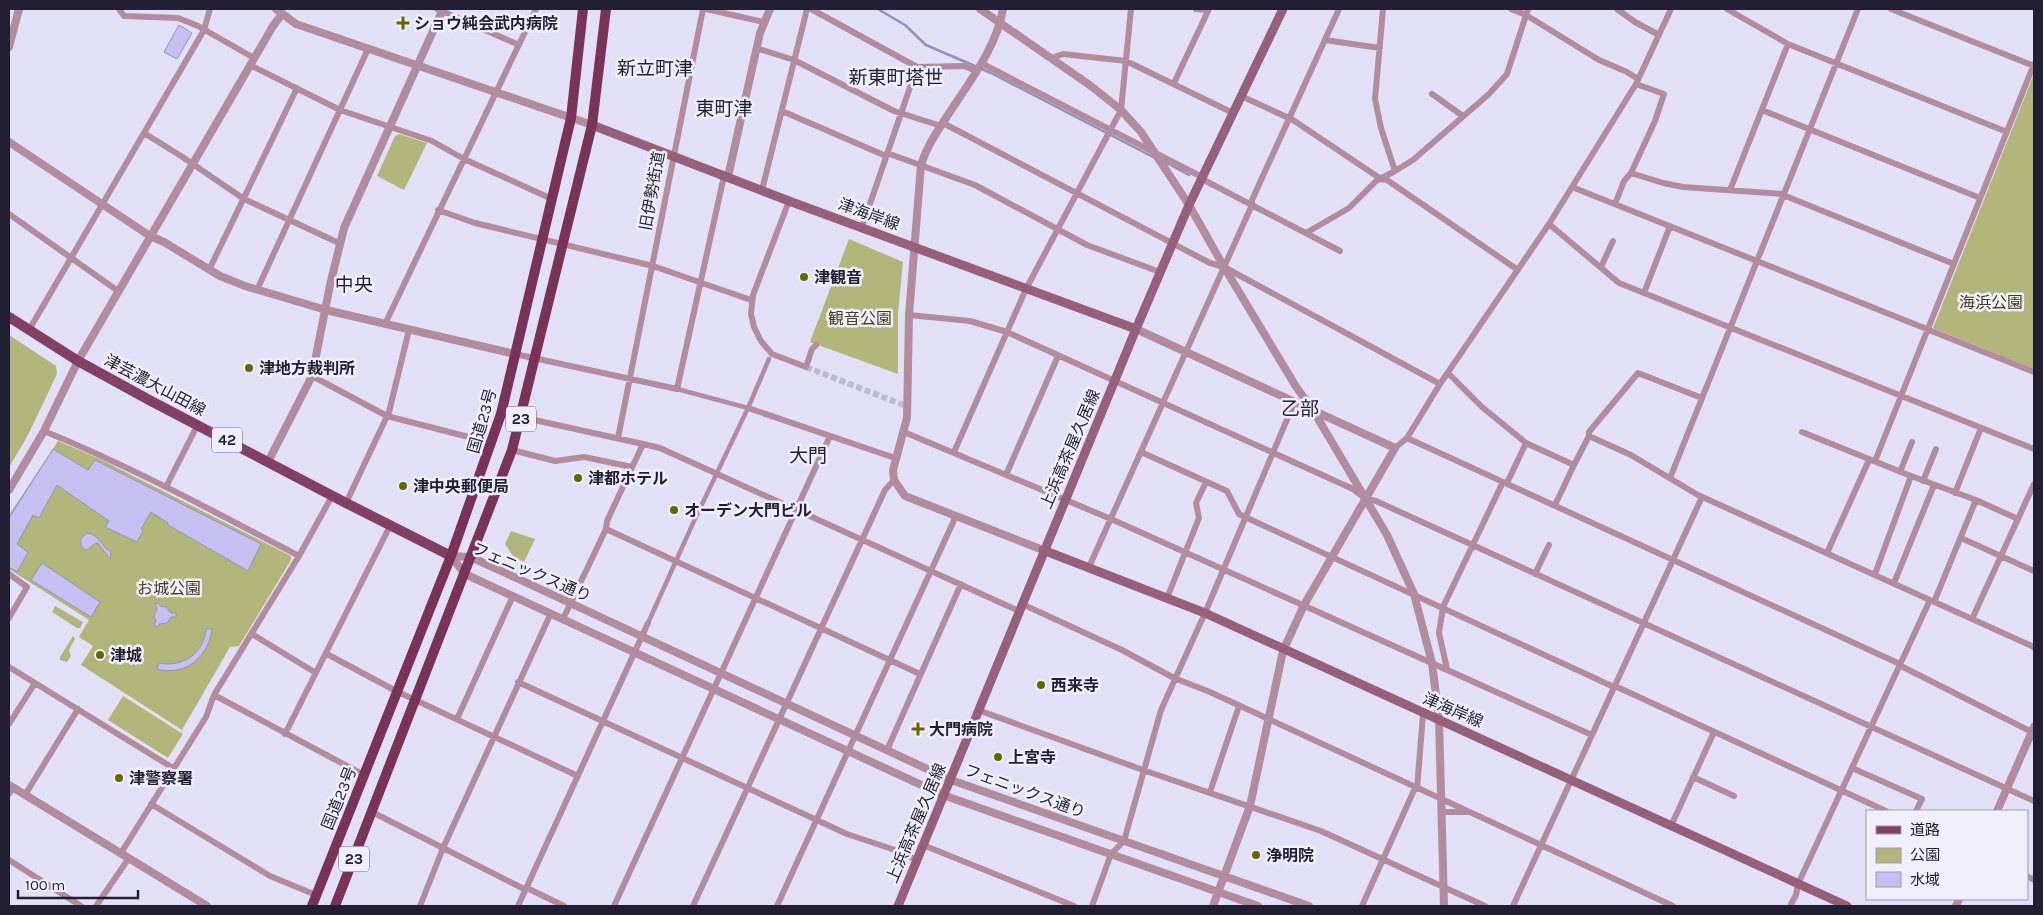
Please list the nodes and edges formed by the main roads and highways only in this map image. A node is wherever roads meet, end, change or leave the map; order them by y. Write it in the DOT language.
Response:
graph roads {
  1 [pos="584,9"];
  2 [pos="606,9"];
  3 [pos="1283,9"];
  4 [pos="592,125"];
  5 [pos="9,317"];
  6 [pos="1136,329"];
  7 [pos="1044,550"];
  8 [pos="451,556"];
  9 [pos="312,906"];
  10 [pos="335,906"];
  11 [pos="898,906"];
  12 [pos="1847,906"];
  1 -- 8 [label="highway, 国道23号 / 23"];
  2 -- 4 [label="highway, 23"];
  3 -- 6 [label="main road, 上浜高茶屋久居線"];
  4 -- 6 [label="main road, 津海岸線"];
  4 -- 10 [label="highway, 23"];
  5 -- 8 [label="main road, 津芸濃大山田線 / 42"];
  6 -- 7 [label="main road, 上浜高茶屋久居線"];
  7 -- 11 [label="main road, 上浜高茶屋久居線"];
  7 -- 12 [label="main road, 津海岸線"];
  8 -- 9 [label="highway, 国道23号 / 23"];
}
